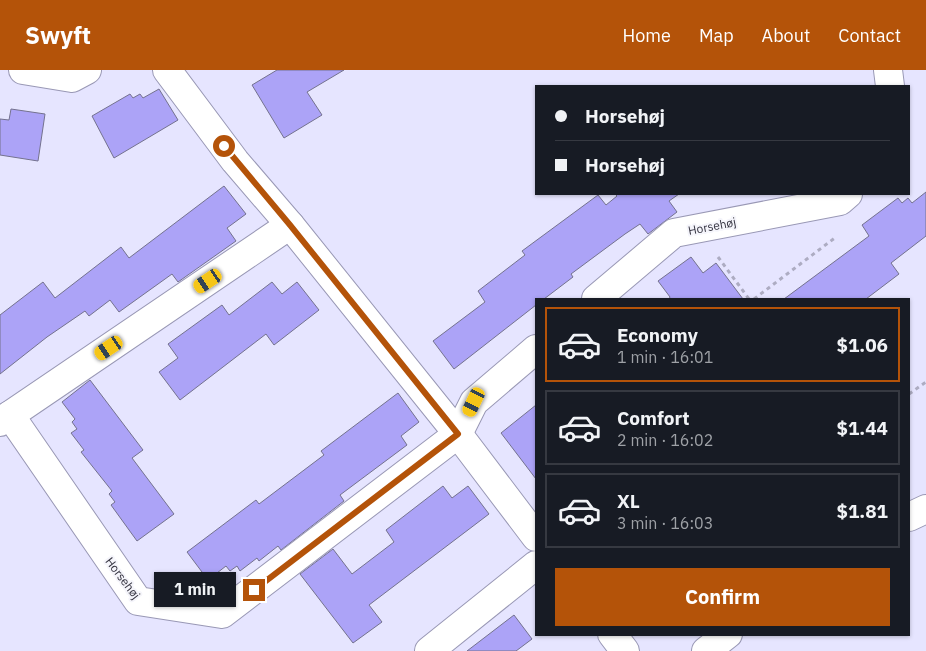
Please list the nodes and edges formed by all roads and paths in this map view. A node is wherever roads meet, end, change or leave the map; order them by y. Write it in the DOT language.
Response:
graph roads {
  1 [pos="22,70"];
  2 [pos="87,70"];
  3 [pos="167,70"];
  4 [pos="888,70"];
  5 [pos="890,85"];
  6 [pos="842,198"];
  7 [pos="290,225"];
  8 [pos="697,229"];
  9 [pos="597,298"];
  10 [pos="748,298"];
  11 [pos="755,298"];
  12 [pos="535,350"];
  13 [pos="926,382"];
  14 [pos="910,393"];
  15 [pos="5,418"];
  16 [pos="458,434"];
  17 [pos="926,508"];
  18 [pos="910,516"];
  19 [pos="535,536"];
  20 [pos="535,566"];
  21 [pos="614,636"];
  22 [pos="725,636"];
  23 [pos="429,651"];
  24 [pos="626,651"];
  25 [pos="706,651"];
  1 -- 2 [label="street"];
  3 -- 7 [label="street"];
  4 -- 5 [label="street"];
  6 -- 8 [label="street, Horsehøj"];
  6 -- 11 [label="path"];
  7 -- 15 [label="street, Horsehøj"];
  7 -- 16 [label="street"];
  8 -- 9 [label="street, Horsehøj"];
  8 -- 10 [label="path"];
  12 -- 16 [label="street, Horsehøj"];
  13 -- 14 [label="path"];
  15 -- 16 [label="street, Horsehøj"];
  16 -- 19 [label="street"];
  17 -- 18 [label="street"];
  20 -- 23 [label="street"];
  21 -- 24 [label="street"];
  22 -- 25 [label="street"];
}
